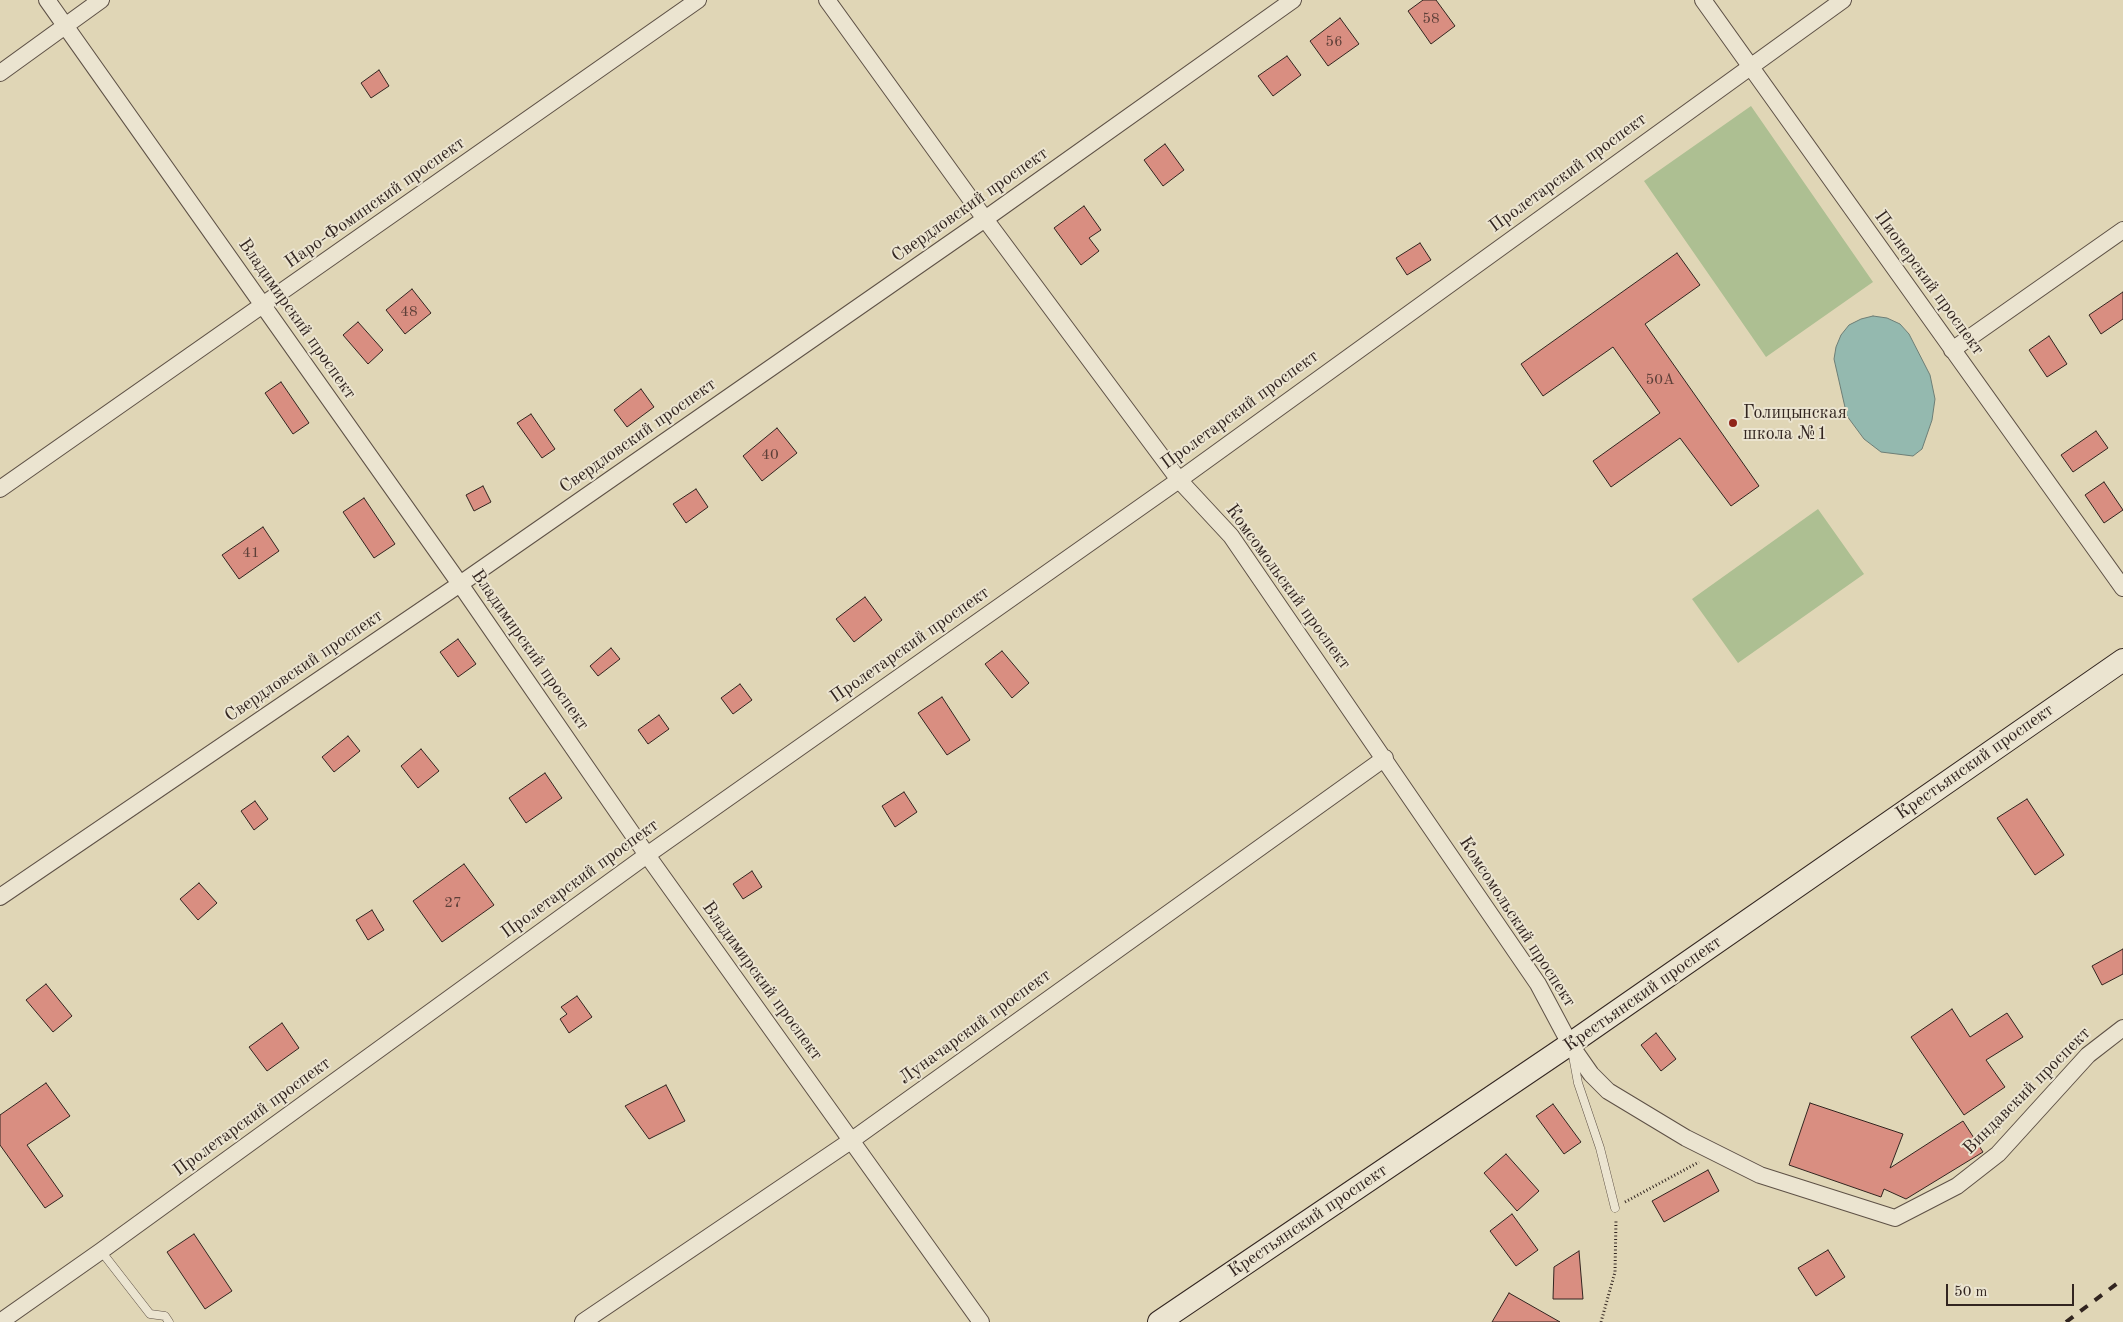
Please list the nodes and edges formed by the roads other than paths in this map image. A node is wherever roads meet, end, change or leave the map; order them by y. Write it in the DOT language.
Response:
graph roads {
  1 [pos="47,0"];
  2 [pos="101,0"];
  3 [pos="698,0"];
  4 [pos="827,0"];
  5 [pos="1293,0"];
  6 [pos="1703,0"];
  7 [pos="1843,0"];
  8 [pos="66,25"];
  9 [pos="1750,66"];
  10 [pos="0,73"];
  11 [pos="985,219"];
  12 [pos="2123,230"];
  13 [pos="263,306"];
  14 [pos="1952,350"];
  15 [pos="1179,480"];
  16 [pos="0,489"];
  17 [pos="460,584"];
  18 [pos="2123,588"];
  19 [pos="2123,660"];
  20 [pos="1385,758"];
  21 [pos="647,855"];
  22 [pos="0,898"];
  23 [pos="2123,1028"];
  24 [pos="1570,1044"];
  25 [pos="852,1140"];
  26 [pos="1614,1208"];
  27 [pos="101,1251"];
  28 [pos="0,1322"];
  29 [pos="169,1322"];
  30 [pos="583,1322"];
  31 [pos="981,1322"];
  32 [pos="1159,1322"];
  1 -- 8 [label="street, Владимирский проспект"];
  2 -- 8 [label="street"];
  3 -- 13 [label="street, Наро-Фоминский проспект"];
  4 -- 11 [label="street, Комсомольский проспект"];
  5 -- 11 [label="street, Свердловский проспект"];
  6 -- 9 [label="street, Пионерский проспект"];
  7 -- 9 [label="street, Пролетарский проспект"];
  8 -- 10 [label="street"];
  8 -- 13 [label="street, Владимирский проспект"];
  9 -- 14 [label="street, Пионерский проспект"];
  9 -- 15 [label="street, Пролетарский проспект"];
  11 -- 15 [label="street, Комсомольский проспект"];
  11 -- 17 [label="street, Свердловский проспект"];
  12 -- 14 [label="street"];
  13 -- 16 [label="street, Наро-Фоминский проспект"];
  13 -- 17 [label="street, Владимирский проспект"];
  14 -- 18 [label="street, Пионерский проспект"];
  15 -- 20 [label="street, Комсомольский проспект"];
  15 -- 21 [label="street, Пролетарский проспект"];
  17 -- 21 [label="street, Владимирский проспект"];
  17 -- 22 [label="street, Свердловский проспект"];
  19 -- 24 [label="street, Крестьянский проспект"];
  20 -- 24 [label="street, Комсомольский проспект"];
  20 -- 25 [label="street, Луначарский проспект"];
  21 -- 25 [label="street, Владимирский проспект"];
  21 -- 27 [label="street, Пролетарский проспект"];
  23 -- 24 [label="street, Виндавский проспект"];
  24 -- 26 [label="lane"];
  24 -- 32 [label="street, Крестьянский проспект"];
  25 -- 30 [label="street, Луначарский проспект"];
  25 -- 31 [label="street, Владимирский проспект"];
  27 -- 28 [label="street, Пролетарский проспект"];
  27 -- 29 [label="lane"];
}
